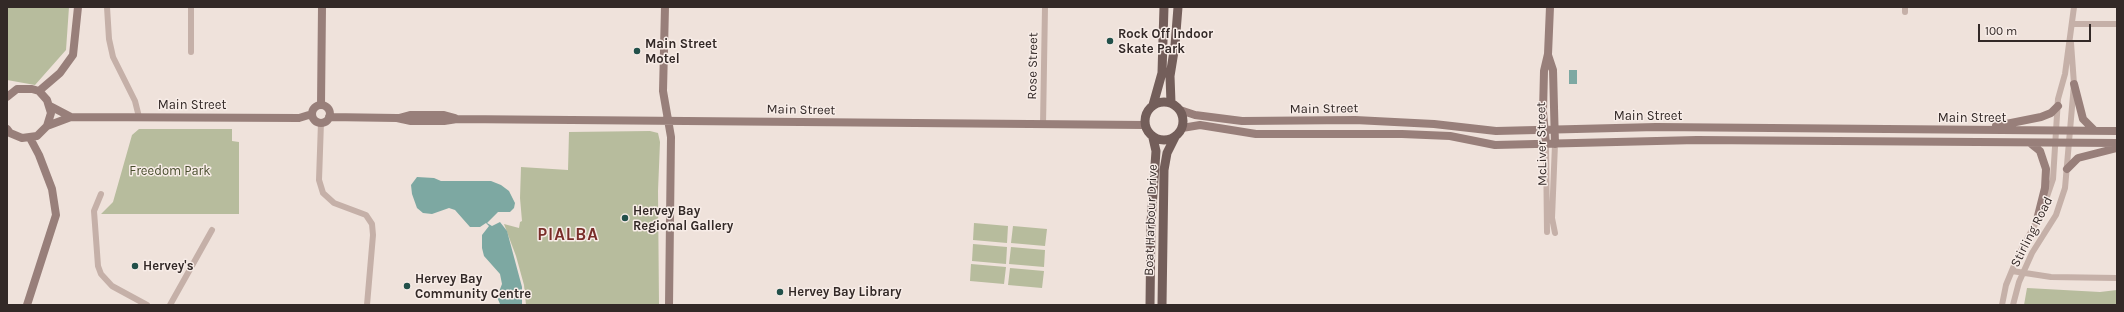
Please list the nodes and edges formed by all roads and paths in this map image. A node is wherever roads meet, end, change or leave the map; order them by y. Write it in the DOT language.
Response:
graph roads {
  1 [pos="78,7"];
  2 [pos="107,7"];
  3 [pos="191,7"];
  4 [pos="322,7"];
  5 [pos="664,7"];
  6 [pos="1045,7"];
  7 [pos="1164,7"];
  8 [pos="1178,7"];
  9 [pos="1550,7"];
  10 [pos="2074,7"];
  11 [pos="2072,24"];
  12 [pos="2117,24"];
  13 [pos="2070,39"];
  14 [pos="191,52"];
  15 [pos="1548,54"];
  16 [pos="2074,84"];
  17 [pos="39,92"];
  18 [pos="7,97"];
  19 [pos="1171,103"];
  20 [pos="1153,104"];
  21 [pos="321,105"];
  22 [pos="50,106"];
  23 [pos="2058,106"];
  24 [pos="1180,110"];
  25 [pos="312,114"];
  26 [pos="329,116"];
  27 [pos="71,117"];
  28 [pos="139,117"];
  29 [pos="669,121"];
  30 [pos="321,122"];
  31 [pos="1043,125"];
  32 [pos="1144,125"];
  33 [pos="47,126"];
  34 [pos="1182,128"];
  35 [pos="7,129"];
  36 [pos="1545,130"];
  37 [pos="1554,130"];
  38 [pos="1974,130"];
  39 [pos="2056,130"];
  40 [pos="2070,130"];
  41 [pos="2094,130"];
  42 [pos="2117,131"];
  43 [pos="1175,137"];
  44 [pos="30,138"];
  45 [pos="1153,138"];
  46 [pos="2030,143"];
  47 [pos="2055,143"];
  48 [pos="2069,143"];
  49 [pos="2117,143"];
  50 [pos="1546,144"];
  51 [pos="1555,144"];
  52 [pos="2117,148"];
  53 [pos="2067,169"];
  54 [pos="100,194"];
  55 [pos="2038,220"];
  56 [pos="212,230"];
  57 [pos="1547,232"];
  58 [pos="1555,233"];
  59 [pos="2012,270"];
  60 [pos="2023,274"];
  61 [pos="2117,278"];
  62 [pos="27,305"];
  63 [pos="147,305"];
  64 [pos="170,305"];
  65 [pos="367,305"];
  66 [pos="669,305"];
  67 [pos="1150,305"];
  68 [pos="1162,305"];
  69 [pos="2002,305"];
  70 [pos="2013,305"];
  1 -- 17 [label="street"];
  2 -- 28 [label="street"];
  3 -- 14 [label="street"];
  4 -- 21 [label="street"];
  5 -- 29 [label="street"];
  6 -- 31 [label="street, Rose Street"];
  7 -- 20 [label="main road"];
  8 -- 19 [label="main road"];
  9 -- 15 [label="street, McLiver Street"];
  10 -- 11 [label="street"];
  11 -- 12 [label="street"];
  11 -- 13 [label="street"];
  13 -- 16 [label="street, Stirling Road"];
  13 -- 23 [label="street, Stirling Road"];
  15 -- 36 [label="street, McLiver Street"];
  15 -- 37 [label="street, McLiver Street"];
  16 -- 40 [label="street, Stirling Road"];
  16 -- 41 [label="street"];
  17 -- 18 [label="street"];
  17 -- 22 [label="street"];
  19 -- 20 [label="main road"];
  19 -- 24 [label="main road"];
  20 -- 32 [label="main road"];
  21 -- 25 [label="street"];
  21 -- 26 [label="street"];
  22 -- 27 [label="street, Main Street"];
  22 -- 33 [label="street"];
  23 -- 38 [label="street"];
  23 -- 39 [label="street, Stirling Road"];
  24 -- 34 [label="main road"];
  24 -- 36 [label="street, Main Street"];
  25 -- 28 [label="street, Main Street"];
  25 -- 30 [label="street"];
  26 -- 29 [label="street, Main Street"];
  26 -- 30 [label="street"];
  27 -- 28 [label="street, Main Street"];
  27 -- 33 [label="street, Main Street"];
  29 -- 31 [label="street, Main Street"];
  29 -- 66 [label="street"];
  30 -- 65 [label="street"];
  31 -- 32 [label="street, Main Street"];
  32 -- 45 [label="main road"];
  33 -- 44 [label="street, Main Street"];
  34 -- 43 [label="main road"];
  34 -- 50 [label="street, Main Street"];
  35 -- 44 [label="street"];
  36 -- 37 [label="street, Main Street"];
  36 -- 50 [label="street, McLiver Street"];
  37 -- 38 [label="street, Main Street"];
  37 -- 51 [label="street, McLiver Street"];
  38 -- 39 [label="street, Main Street"];
  39 -- 40 [label="street, Main Street"];
  39 -- 47 [label="street, Stirling Road"];
  40 -- 41 [label="street, Main Street"];
  40 -- 48 [label="street, Stirling Road"];
  41 -- 42 [label="street, Main Street"];
  43 -- 45 [label="main road"];
  43 -- 68 [label="main road, Boat Harbour Drive"];
  44 -- 62 [label="street"];
  45 -- 67 [label="main road, Boat Harbour Drive"];
  46 -- 47 [label="street, Main Street"];
  46 -- 51 [label="street, Main Street"];
  46 -- 55 [label="street"];
  47 -- 48 [label="street, Main Street"];
  47 -- 55 [label="street, Stirling Road"];
  48 -- 49 [label="street, Main Street"];
  48 -- 53 [label="street, Stirling Road"];
  50 -- 51 [label="street, Main Street"];
  50 -- 57 [label="street, McLiver Street"];
  51 -- 58 [label="street, McLiver Street"];
  52 -- 53 [label="street"];
  53 -- 60 [label="street, Stirling Road"];
  54 -- 63 [label="street"];
  55 -- 59 [label="street, Stirling Road"];
  56 -- 64 [label="street"];
  59 -- 60 [label="street"];
  59 -- 69 [label="street, Stirling Road"];
  60 -- 61 [label="street"];
  60 -- 70 [label="street, Stirling Road"];
}
